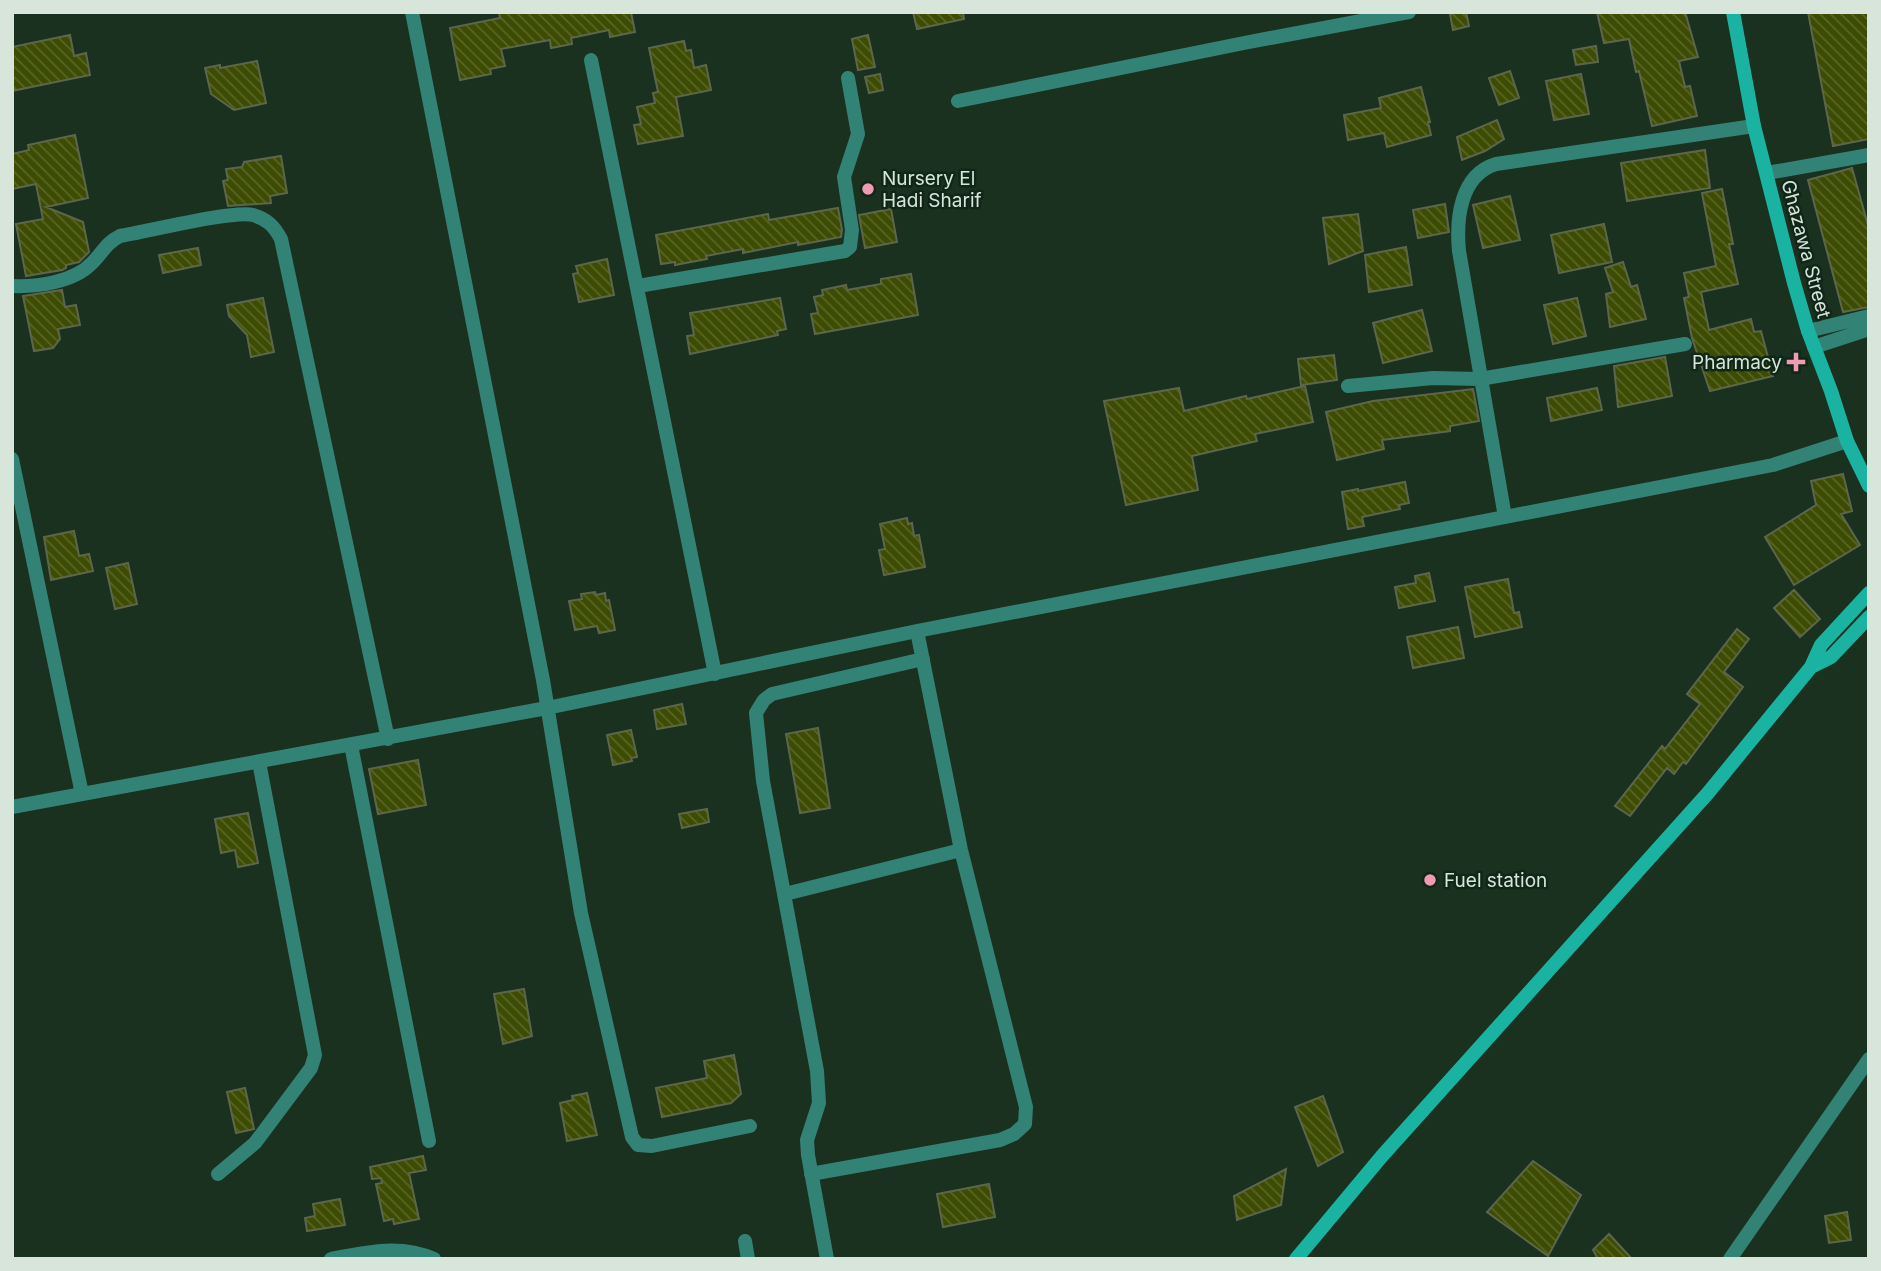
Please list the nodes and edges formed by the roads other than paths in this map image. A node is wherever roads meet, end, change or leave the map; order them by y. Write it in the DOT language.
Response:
graph roads {
  1 [pos="412,12"];
  2 [pos="1409,12"];
  3 [pos="1734,12"];
  4 [pos="591,60"];
  5 [pos="848,78"];
  6 [pos="958,101"];
  7 [pos="1754,126"];
  8 [pos="1869,155"];
  9 [pos="1767,173"];
  10 [pos="12,286"];
  11 [pos="638,286"];
  12 [pos="1869,316"];
  13 [pos="1869,329"];
  14 [pos="1808,331"];
  15 [pos="1685,344"];
  16 [pos="1814,347"];
  17 [pos="1480,379"];
  18 [pos="1348,386"];
  19 [pos="1847,441"];
  20 [pos="12,459"];
  21 [pos="1869,486"];
  22 [pos="17,508"];
  23 [pos="1505,517"];
  24 [pos="1869,581"];
  25 [pos="1866,596"];
  26 [pos="1868,618"];
  27 [pos="917,631"];
  28 [pos="923,659"];
  29 [pos="1811,667"];
  30 [pos="715,674"];
  31 [pos="547,708"];
  32 [pos="388,739"];
  33 [pos="351,745"];
  34 [pos="260,762"];
  35 [pos="82,794"];
  36 [pos="12,807"];
  37 [pos="961,850"];
  38 [pos="785,894"];
  39 [pos="1869,1059"];
  40 [pos="750,1126"];
  41 [pos="429,1141"];
  42 [pos="218,1174"];
  43 [pos="811,1174"];
  44 [pos="745,1241"];
  45 [pos="331,1259"];
  46 [pos="434,1259"];
  47 [pos="748,1259"];
  48 [pos="827,1259"];
  49 [pos="1296,1259"];
  50 [pos="1730,1259"];
  1 -- 31 [label="street"];
  2 -- 6 [label="street"];
  3 -- 7 [label="main road, Ghazawa Street"];
  4 -- 11 [label="street"];
  5 -- 11 [label="street"];
  7 -- 9 [label="main road, Ghazawa Street"];
  7 -- 17 [label="street"];
  8 -- 9 [label="street"];
  9 -- 14 [label="main road, Ghazawa Street"];
  10 -- 32 [label="street"];
  11 -- 30 [label="street"];
  12 -- 14 [label="street"];
  13 -- 16 [label="street"];
  14 -- 16 [label="main road, Ghazawa Street"];
  15 -- 17 [label="street"];
  16 -- 19 [label="main road, Ghazawa Street"];
  17 -- 18 [label="street"];
  17 -- 23 [label="street"];
  19 -- 21 [label="main road, Ghazawa Street"];
  19 -- 23 [label="street"];
  20 -- 22 [label="street"];
  22 -- 35 [label="street"];
  23 -- 27 [label="street"];
  24 -- 25 [label="main road"];
  25 -- 29 [label="main road"];
  26 -- 29 [label="main road"];
  27 -- 28 [label="street"];
  27 -- 30 [label="street"];
  28 -- 37 [label="street"];
  28 -- 38 [label="street"];
  29 -- 49 [label="main road"];
  30 -- 31 [label="street"];
  31 -- 32 [label="street"];
  31 -- 40 [label="street"];
  32 -- 33 [label="street"];
  33 -- 34 [label="street"];
  33 -- 41 [label="street"];
  34 -- 35 [label="street"];
  34 -- 42 [label="street"];
  35 -- 36 [label="street"];
  37 -- 38 [label="street"];
  37 -- 43 [label="street"];
  38 -- 43 [label="street"];
  39 -- 50 [label="street"];
  43 -- 48 [label="street"];
  44 -- 47 [label="street"];
  45 -- 46 [label="street"];
}
